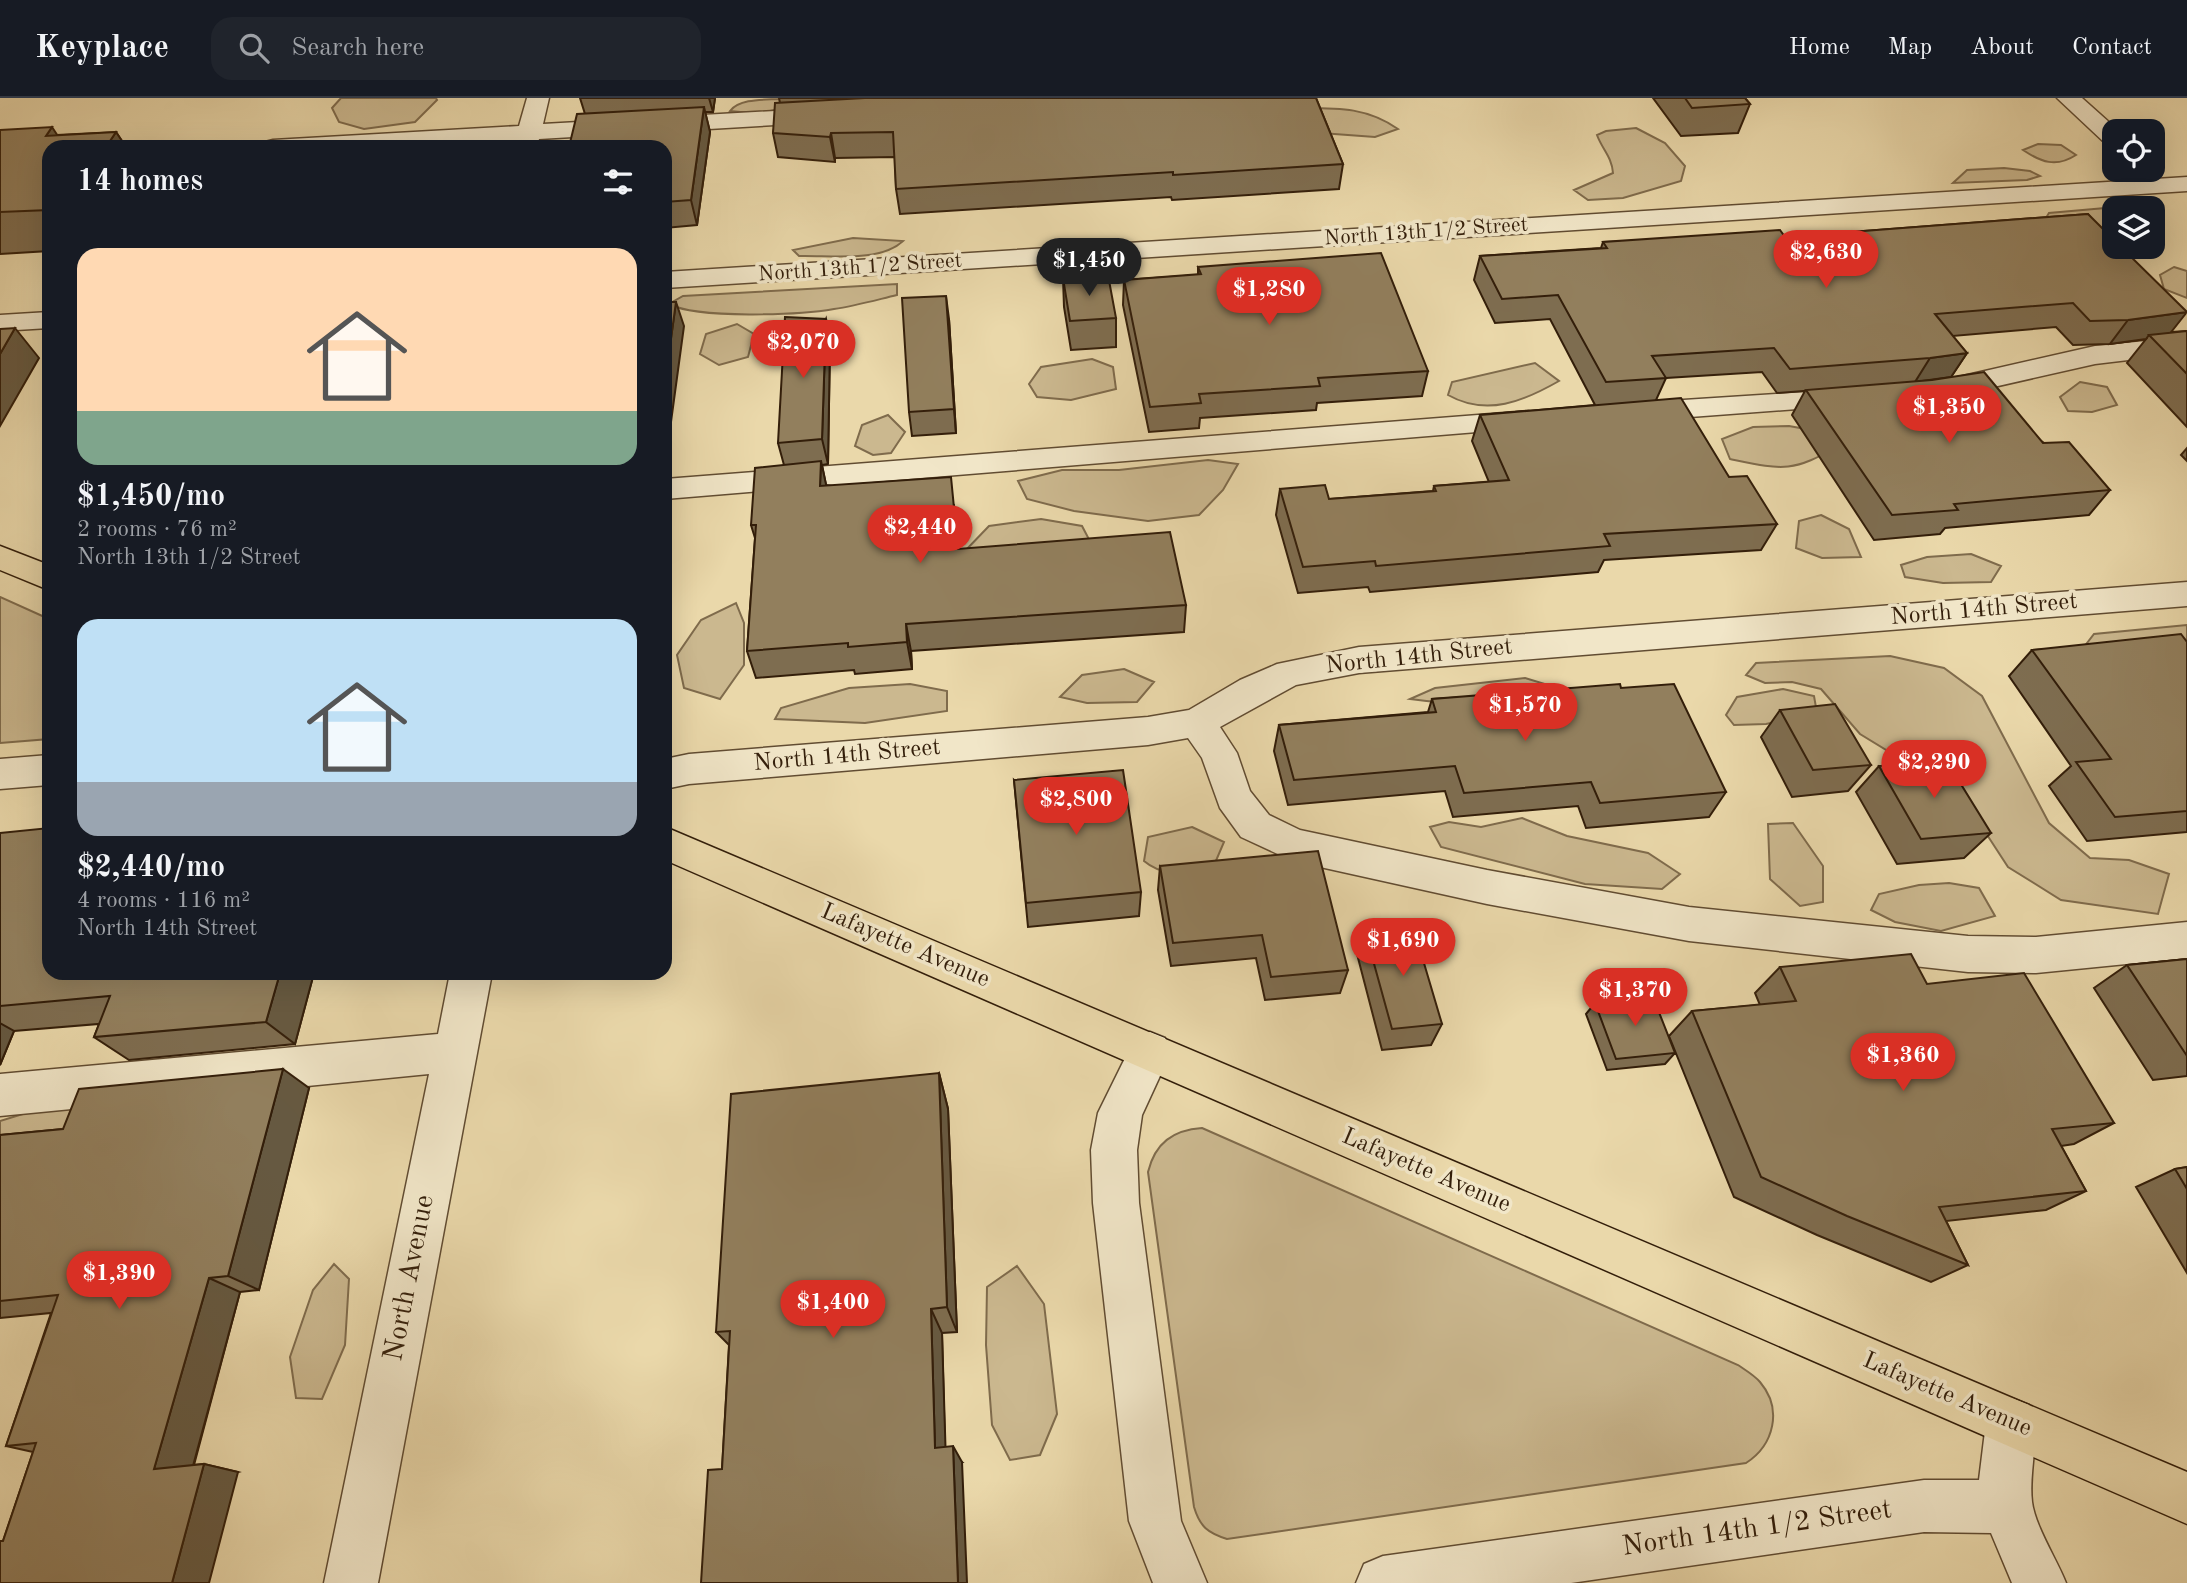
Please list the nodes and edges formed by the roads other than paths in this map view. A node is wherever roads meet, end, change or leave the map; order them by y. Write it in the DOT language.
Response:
graph roads {
  1 [pos="538,98"];
  2 [pos="2068,98"];
  3 [pos="849,114"];
  4 [pos="2102,128"];
  5 [pos="527,140"];
  6 [pos="2168,180"];
  7 [pos="2187,204"];
  8 [pos="672,280"];
  9 [pos="42,320"];
  10 [pos="0,323"];
  11 [pos="2187,345"];
  12 [pos="1608,414"];
  13 [pos="1553,418"];
  14 [pos="672,488"];
  15 [pos="0,557"];
  16 [pos="42,575"];
  17 [pos="2187,594"];
  18 [pos="1197,723"];
  19 [pos="42,771"];
  20 [pos="672,773"];
  21 [pos="0,774"];
  22 [pos="672,846"];
  23 [pos="2187,940"];
  24 [pos="469,980"];
  25 [pos="454,1052"];
  26 [pos="1150,1052"];
  27 [pos="0,1095"];
  28 [pos="2011,1423"];
  29 [pos="2187,1498"];
  30 [pos="2006,1507"];
  31 [pos="351,1583"];
  32 [pos="1180,1583"];
  33 [pos="1383,1583"];
  34 [pos="2039,1583"];
  1 -- 5 [label="street"];
  2 -- 4 [label="street"];
  3 -- 5 [label="street"];
  6 -- 7 [label="street"];
  6 -- 8 [label="street, North 13th 1/2 Street"];
  9 -- 10 [label="street"];
  11 -- 12 [label="street"];
  13 -- 14 [label="street"];
  15 -- 16 [label="main road"];
  17 -- 18 [label="street, North 14th Street"];
  18 -- 20 [label="street, North 14th Street"];
  18 -- 23 [label="street"];
  19 -- 21 [label="street"];
  22 -- 26 [label="main road, Lafayette Avenue"];
  24 -- 25 [label="street, North Avenue"];
  25 -- 27 [label="street"];
  25 -- 31 [label="street, North Avenue"];
  26 -- 28 [label="main road, Lafayette Avenue"];
  26 -- 32 [label="street"];
  28 -- 29 [label="main road, Lafayette Avenue"];
  28 -- 30 [label="street"];
  30 -- 33 [label="street, North 14th 1/2 Street"];
  30 -- 34 [label="street"];
}
